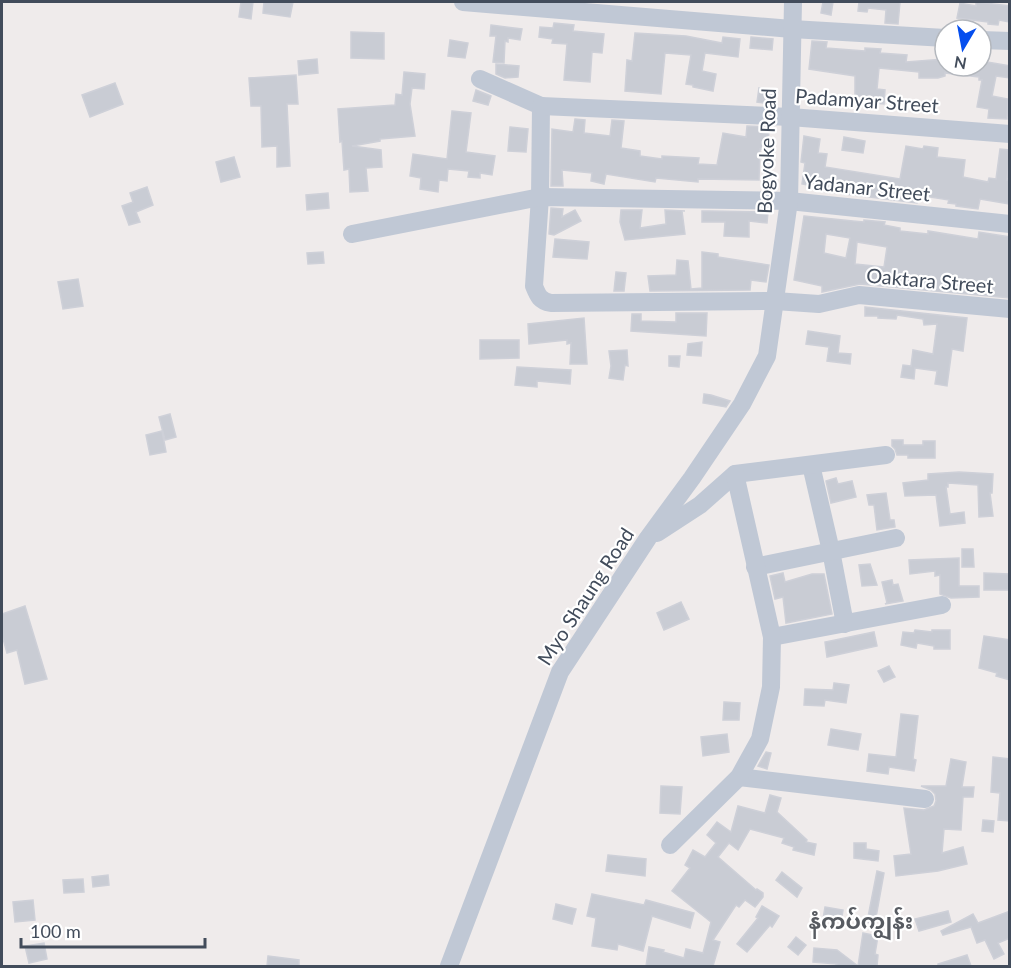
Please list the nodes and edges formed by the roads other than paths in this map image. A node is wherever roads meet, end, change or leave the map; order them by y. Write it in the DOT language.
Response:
graph roads {
  1 [pos="463,2"];
  2 [pos="483,2"];
  3 [pos="793,2"];
  4 [pos="792,29"];
  5 [pos="933,37"];
  6 [pos="993,40"];
  7 [pos="1010,41"];
  8 [pos="480,79"];
  9 [pos="541,106"];
  10 [pos="790,117"];
  11 [pos="1010,134"];
  12 [pos="540,197"];
  13 [pos="789,201"];
  14 [pos="1010,224"];
  15 [pos="352,234"];
  16 [pos="775,301"];
  17 [pos="1010,309"];
  18 [pos="886,455"];
  19 [pos="811,465"];
  20 [pos="735,474"];
  21 [pos="648,538"];
  22 [pos="896,538"];
  23 [pos="831,551"];
  24 [pos="755,567"];
  25 [pos="942,605"];
  26 [pos="845,624"];
  27 [pos="772,637"];
  28 [pos="739,777"];
  29 [pos="925,799"];
  30 [pos="670,845"];
  31 [pos="448,966"];
  1 -- 2 [label="street"];
  2 -- 4 [label="street"];
  3 -- 4 [label="street, Bogyoke Road"];
  4 -- 5 [label="street"];
  4 -- 10 [label="street, Bogyoke Road"];
  6 -- 7 [label="street"];
  8 -- 9 [label="street"];
  9 -- 10 [label="street, Padamyar Street"];
  9 -- 12 [label="street"];
  10 -- 11 [label="street, Padamyar Street"];
  10 -- 13 [label="street, Bogyoke Road"];
  12 -- 13 [label="street, Yadanar Street"];
  12 -- 15 [label="street, Yadanar Street"];
  12 -- 16 [label="street, Oaktara Street"];
  13 -- 14 [label="street, Yadanar Street"];
  13 -- 16 [label="street, Bogyoke Road"];
  16 -- 17 [label="street, Oaktara Street"];
  16 -- 21 [label="street, Myo Shaung Road"];
  18 -- 19 [label="street"];
  19 -- 20 [label="street"];
  19 -- 23 [label="street"];
  20 -- 21 [label="street"];
  20 -- 24 [label="street"];
  21 -- 31 [label="street, Myo Shaung Road"];
  22 -- 23 [label="street"];
  23 -- 24 [label="street"];
  23 -- 26 [label="street"];
  24 -- 27 [label="street"];
  25 -- 26 [label="street"];
  26 -- 27 [label="street"];
  27 -- 28 [label="street"];
  28 -- 29 [label="street"];
  28 -- 30 [label="street"];
}
